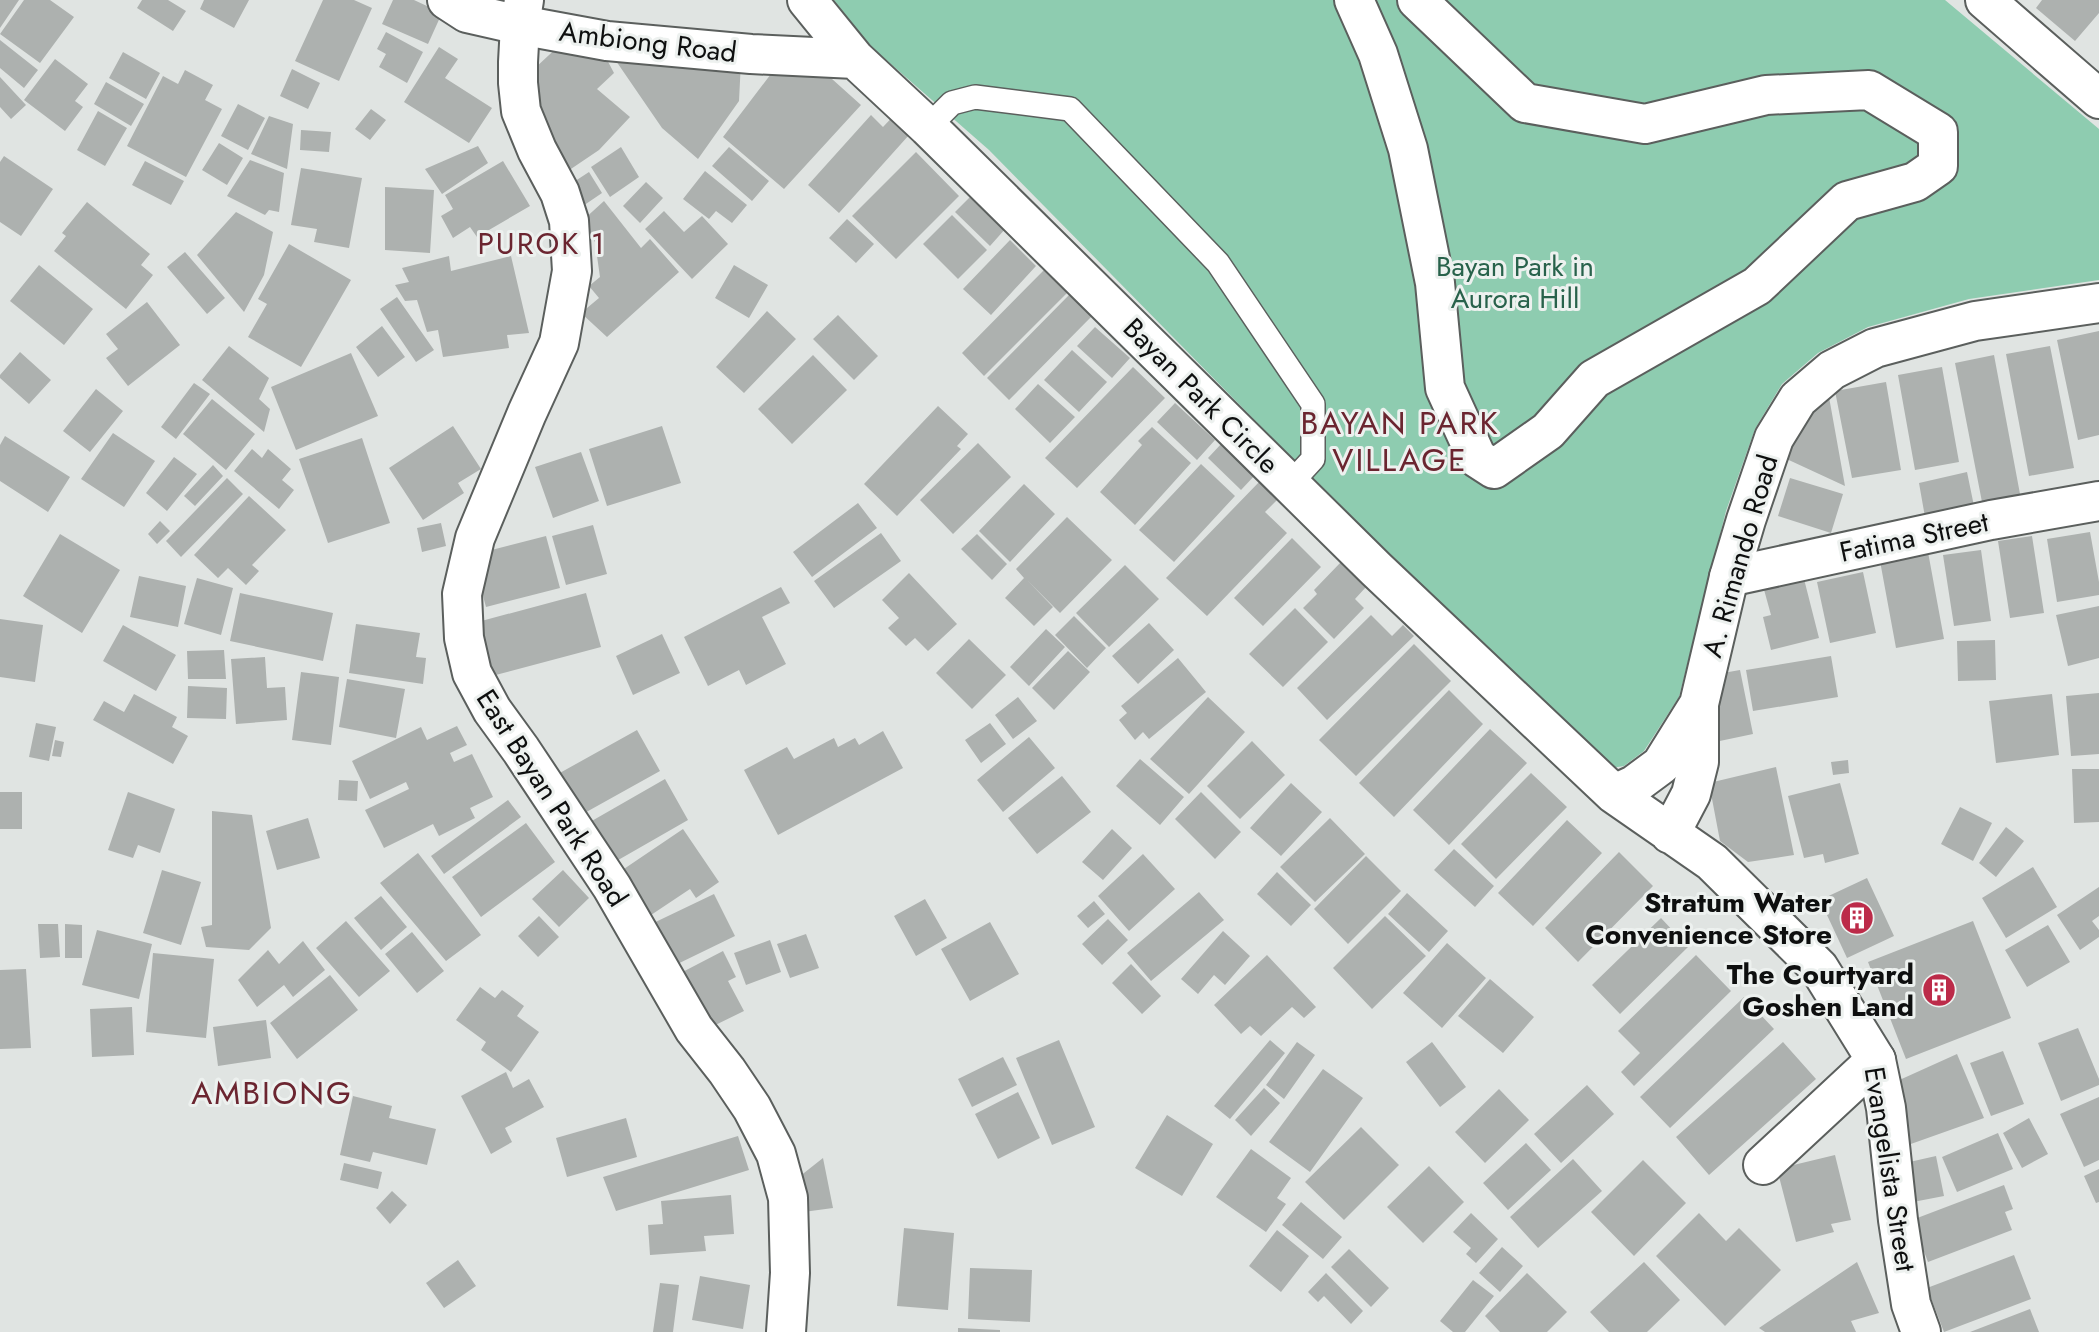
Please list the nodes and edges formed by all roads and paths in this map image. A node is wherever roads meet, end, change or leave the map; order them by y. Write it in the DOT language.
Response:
graph roads {
  1 [pos="447,0"];
  2 [pos="807,0"];
  3 [pos="1354,0"];
  4 [pos="1417,0"];
  5 [pos="1985,0"];
  6 [pos="522,13"];
  7 [pos="855,59"];
  8 [pos="2099,99"];
  9 [pos="928,127"];
  10 [pos="2099,303"];
  11 [pos="1290,484"];
  12 [pos="2099,501"];
  13 [pos="1729,577"];
  14 [pos="1699,704"];
  15 [pos="1614,794"];
  16 [pos="1670,834"];
  17 [pos="1876,1060"];
  18 [pos="1763,1165"];
  19 [pos="786,1332"];
  20 [pos="1921,1332"];
  1 -- 6 [label="street, Ambiong Road"];
  2 -- 7 [label="street, Bayan Park Circle"];
  3 -- 4 [label="street"];
  5 -- 8 [label="street"];
  6 -- 7 [label="street, Ambiong Road"];
  6 -- 19 [label="street, East Bayan Park Road"];
  7 -- 9 [label="street, Bayan Park Circle"];
  9 -- 11 [label="street, Bayan Park Circle"];
  9 -- 11 [label="lane"];
  10 -- 13 [label="street, A. Rimando Road"];
  11 -- 15 [label="street, Bayan Park Circle"];
  12 -- 13 [label="street, Fatima Street"];
  13 -- 14 [label="street, A. Rimando Road"];
  14 -- 15 [label="street, A. Rimando Road"];
  14 -- 16 [label="street, A. Rimando Road"];
  15 -- 16 [label="street, Bayan Park Circle"];
  16 -- 17 [label="street, Evangelista Street"];
  17 -- 18 [label="street"];
  17 -- 20 [label="street, Evangelista Street"];
}
